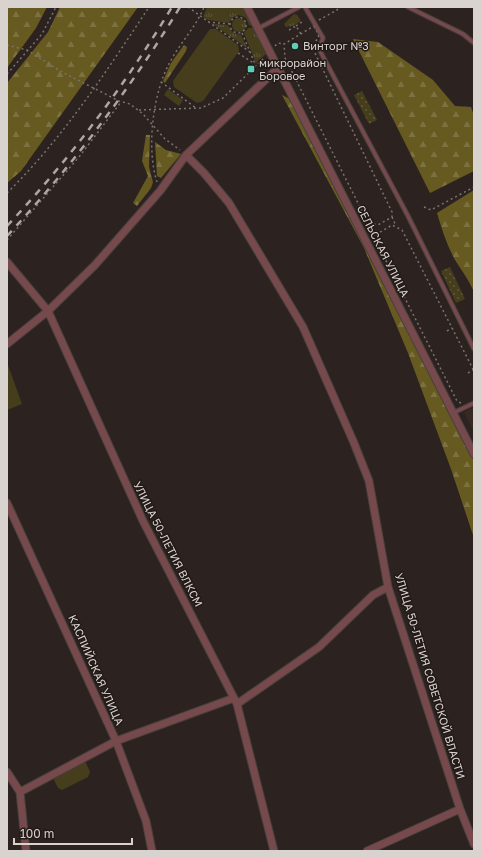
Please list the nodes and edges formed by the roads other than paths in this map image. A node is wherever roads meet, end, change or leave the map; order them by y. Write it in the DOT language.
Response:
graph roads {
  1 [pos="248,7"];
  2 [pos="299,7"];
  3 [pos="305,7"];
  4 [pos="408,7"];
  5 [pos="259,28"];
  6 [pos="474,43"];
  7 [pos="278,68"];
  8 [pos="186,155"];
  9 [pos="7,262"];
  10 [pos="48,311"];
  11 [pos="7,344"];
  12 [pos="474,349"];
  13 [pos="474,403"];
  14 [pos="453,413"];
  15 [pos="474,454"];
  16 [pos="7,503"];
  17 [pos="388,586"];
  18 [pos="236,701"];
  19 [pos="116,741"];
  20 [pos="7,772"];
  21 [pos="20,792"];
  22 [pos="460,809"];
  23 [pos="474,844"];
  24 [pos="26,851"];
  25 [pos="152,851"];
  26 [pos="274,851"];
  27 [pos="367,851"];
  1 -- 5 [label="street, СЕЛЬСКАЯ УЛИЦА"];
  2 -- 5 [label="lane"];
  3 -- 12 [label="lane"];
  4 -- 6 [label="lane"];
  5 -- 7 [label="street, СЕЛЬСКАЯ УЛИЦА"];
  7 -- 8 [label="street"];
  7 -- 14 [label="street, СЕЛЬСКАЯ УЛИЦА"];
  8 -- 10 [label="street"];
  8 -- 17 [label="street, УЛИЦА 50-ЛЕТИЯ СОВЕТСКОЙ ВЛАСТИ"];
  9 -- 10 [label="street, УЛИЦА 50-ЛЕТИЯ ВЛКСМ"];
  10 -- 11 [label="street"];
  10 -- 18 [label="street, УЛИЦА 50-ЛЕТИЯ ВЛКСМ"];
  13 -- 14 [label="lane"];
  14 -- 15 [label="street, СЕЛЬСКАЯ УЛИЦА"];
  16 -- 19 [label="street, КАСПИЙСКАЯ УЛИЦА"];
  17 -- 18 [label="street"];
  17 -- 22 [label="street, УЛИЦА 50-ЛЕТИЯ СОВЕТСКОЙ ВЛАСТИ"];
  18 -- 19 [label="street"];
  18 -- 26 [label="street, УЛИЦА 50-ЛЕТИЯ ВЛКСМ"];
  19 -- 21 [label="street"];
  19 -- 25 [label="street, КАСПИЙСКАЯ УЛИЦА"];
  20 -- 21 [label="street"];
  21 -- 24 [label="street"];
  22 -- 23 [label="street, УЛИЦА 50-ЛЕТИЯ СОВЕТСКОЙ ВЛАСТИ"];
  22 -- 27 [label="street"];
}
